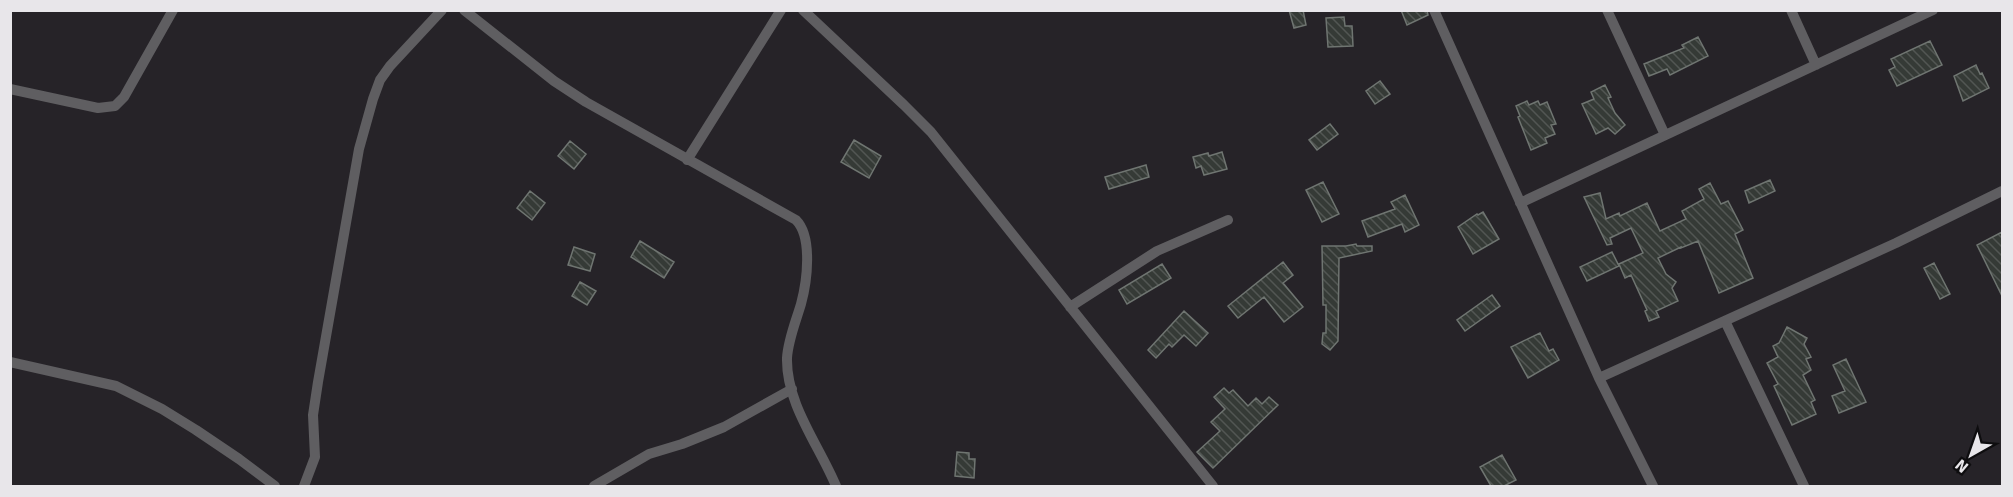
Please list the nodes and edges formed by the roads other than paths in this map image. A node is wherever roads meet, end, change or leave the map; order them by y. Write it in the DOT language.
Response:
graph roads {
  1 [pos="173,10"];
  2 [pos="442,10"];
  3 [pos="464,10"];
  4 [pos="781,10"];
  5 [pos="803,10"];
  6 [pos="1434,10"];
  7 [pos="1607,10"];
  8 [pos="1791,10"];
  9 [pos="1933,10"];
  10 [pos="1816,65"];
  11 [pos="10,88"];
  12 [pos="1665,135"];
  13 [pos="687,160"];
  14 [pos="2002,190"];
  15 [pos="1520,203"];
  16 [pos="1228,219"];
  17 [pos="1070,307"];
  18 [pos="1723,322"];
  19 [pos="10,362"];
  20 [pos="1599,378"];
  21 [pos="792,389"];
  22 [pos="275,486"];
  23 [pos="304,486"];
  24 [pos="594,486"];
  25 [pos="836,486"];
  26 [pos="1213,486"];
  27 [pos="1653,486"];
  28 [pos="1802,486"];
  1 -- 11 [label="street"];
  2 -- 23 [label="street"];
  3 -- 13 [label="street"];
  4 -- 13 [label="street"];
  5 -- 17 [label="street"];
  6 -- 15 [label="street"];
  7 -- 12 [label="street"];
  8 -- 10 [label="street"];
  9 -- 10 [label="street"];
  10 -- 12 [label="street"];
  12 -- 15 [label="street"];
  13 -- 21 [label="street"];
  14 -- 18 [label="street"];
  15 -- 20 [label="street"];
  16 -- 17 [label="street"];
  17 -- 26 [label="street"];
  18 -- 20 [label="street"];
  18 -- 28 [label="street"];
  19 -- 22 [label="street"];
  20 -- 27 [label="street"];
  21 -- 24 [label="street"];
  21 -- 25 [label="street"];
}
